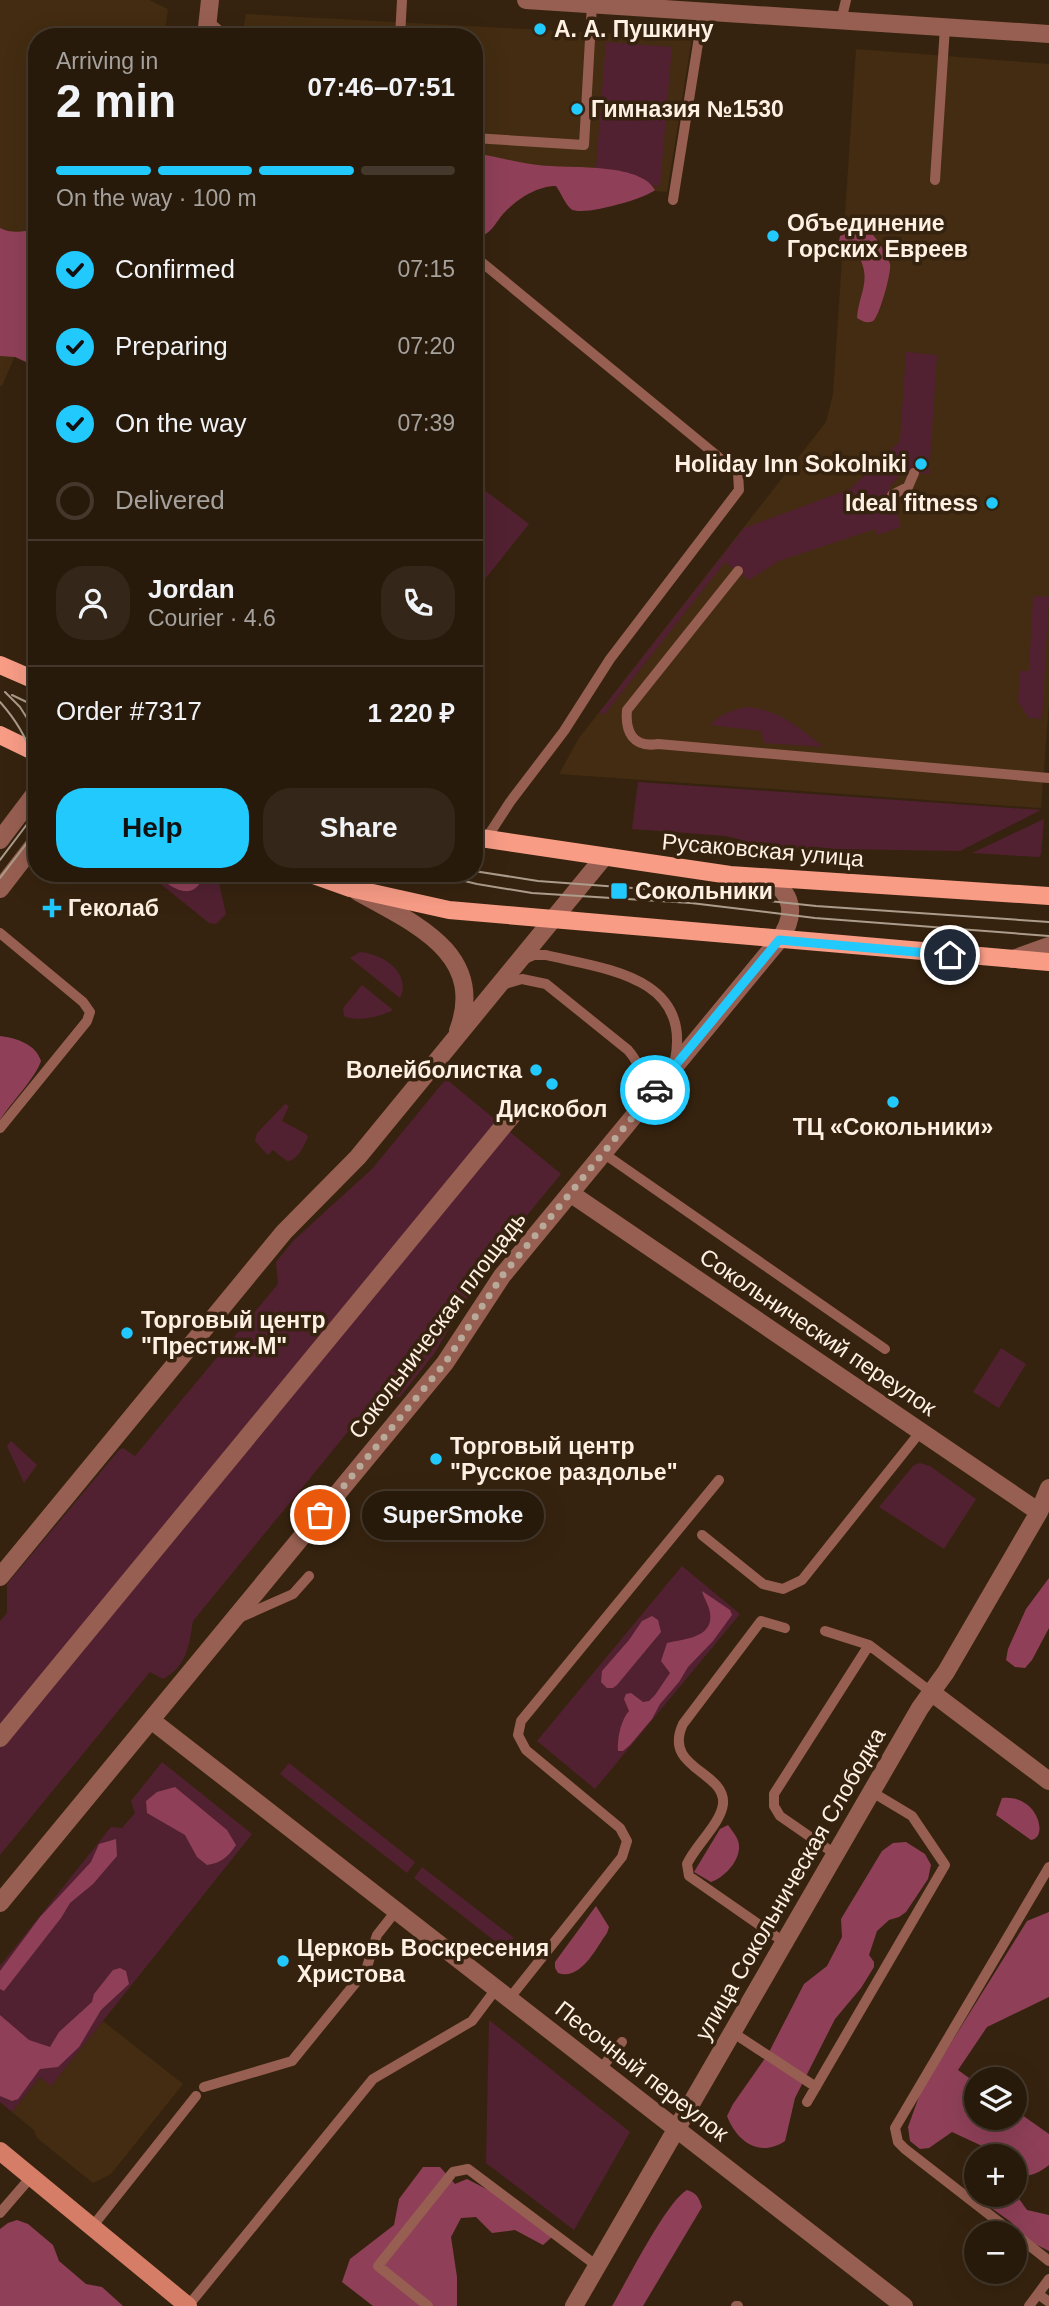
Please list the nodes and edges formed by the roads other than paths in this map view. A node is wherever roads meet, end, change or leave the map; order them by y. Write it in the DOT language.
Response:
graph roads {
  1 [pos="210,0"];
  2 [pos="401,0"];
  3 [pos="526,0"];
  4 [pos="846,0"];
  5 [pos="592,4"];
  6 [pos="703,12"];
  7 [pos="841,21"];
  8 [pos="945,27"];
  9 [pos="207,28"];
  10 [pos="400,28"];
  11 [pos="1049,34"];
  12 [pos="483,139"];
  13 [pos="935,180"];
  14 [pos="673,200"];
  15 [pos="483,263"];
  16 [pos="914,472"];
  17 [pos="892,495"];
  18 [pos="738,571"];
  19 [pos="0,665"];
  20 [pos="28,677"];
  21 [pos="0,735"];
  22 [pos="28,749"];
  23 [pos="1049,778"];
  24 [pos="28,803"];
  25 [pos="483,835"];
  26 [pos="483,839"];
  27 [pos="0,840"];
  28 [pos="28,853"];
  29 [pos="604,857"];
  30 [pos="764,878"];
  31 [pos="333,882"];
  32 [pos="350,888"];
  33 [pos="0,890"];
  34 [pos="1049,897"];
  35 [pos="553,919"];
  36 [pos="0,933"];
  37 [pos="779,940"];
  38 [pos="1049,946"];
  39 [pos="1013,959"];
  40 [pos="1049,962"];
  41 [pos="515,966"];
  42 [pos="493,992"];
  43 [pos="456,1038"];
  44 [pos="674,1067"];
  45 [pos="514,1113"];
  46 [pos="632,1118"];
  47 [pos="0,1128"];
  48 [pos="603,1153"];
  49 [pos="570,1193"];
  50 [pos="885,1349"];
  51 [pos="920,1431"];
  52 [pos="719,1480"];
  53 [pos="1049,1488"];
  54 [pos="1039,1512"];
  55 [pos="702,1535"];
  56 [pos="309,1576"];
  57 [pos="0,1577"];
  58 [pos="232,1621"];
  59 [pos="785,1628"];
  60 [pos="825,1631"];
  61 [pos="869,1646"];
  62 [pos="931,1692"];
  63 [pos="151,1720"];
  64 [pos="0,1738"];
  65 [pos="1049,1781"];
  66 [pos="872,1791"];
  67 [pos="835,1854"];
  68 [pos="1049,1867"];
  69 [pos="0,1903"];
  70 [pos="396,1911"];
  71 [pos="784,1942"];
  72 [pos="502,1994"];
  73 [pos="732,2032"];
  74 [pos="622,2042"];
  75 [pos="600,2070"];
  76 [pos="204,2087"];
  77 [pos="816,2087"];
  78 [pos="196,2096"];
  79 [pos="807,2102"];
  80 [pos="676,2129"];
  81 [pos="0,2151"];
  82 [pos="31,2177"];
  83 [pos="0,2213"];
  84 [pos="997,2221"];
  85 [pos="92,2227"];
  86 [pos="1027,2244"];
  87 [pos="1049,2261"];
  88 [pos="597,2266"];
  89 [pos="1049,2279"];
  90 [pos="1038,2294"];
  91 [pos="892,2302"];
  92 [pos="1049,2302"];
  93 [pos="188,2306"];
  94 [pos="428,2306"];
  95 [pos="574,2306"];
  96 [pos="1028,2306"];
  1 -- 9 [label="street"];
  2 -- 10 [label="lane"];
  3 -- 5 [label="street"];
  4 -- 7 [label="lane"];
  5 -- 6 [label="street"];
  5 -- 12 [label="lane"];
  6 -- 7 [label="street"];
  6 -- 14 [label="lane"];
  7 -- 8 [label="street"];
  8 -- 11 [label="street"];
  8 -- 13 [label="lane"];
  15 -- 25 [label="lane"];
  16 -- 17 [label="lane"];
  18 -- 23 [label="lane"];
  19 -- 20 [label="main road"];
  21 -- 22 [label="main road"];
  24 -- 27 [label="street"];
  26 -- 29 [label="main road, Русаковская улица"];
  28 -- 33 [label="street"];
  29 -- 30 [label="main road, Русаковская улица"];
  29 -- 35 [label="street"];
  30 -- 34 [label="main road, Русаковская улица"];
  30 -- 37 [label="street"];
  31 -- 32 [label="main road"];
  32 -- 35 [label="main road"];
  32 -- 43 [label="street"];
  35 -- 37 [label="main road"];
  35 -- 41 [label="street"];
  36 -- 47 [label="lane"];
  37 -- 39 [label="main road"];
  37 -- 44 [label="street, Сокольническая площадь"];
  38 -- 39 [label="street"];
  39 -- 40 [label="main road"];
  41 -- 42 [label="street"];
  41 -- 44 [label="lane"];
  42 -- 43 [label="street"];
  42 -- 46 [label="lane"];
  43 -- 57 [label="street"];
  44 -- 46 [label="street, Сокольническая площадь"];
  45 -- 64 [label="street"];
  46 -- 48 [label="street, Сокольническая площадь"];
  48 -- 49 [label="street, Сокольническая площадь"];
  48 -- 50 [label="lane"];
  49 -- 51 [label="street, Сокольнический переулок"];
  49 -- 58 [label="street, Сокольническая площадь"];
  51 -- 54 [label="street, Сокольнический переулок"];
  51 -- 55 [label="lane"];
  52 -- 72 [label="lane"];
  53 -- 54 [label="street, улица Сокольническая Слободка"];
  54 -- 62 [label="street, улица Сокольническая Слободка"];
  56 -- 58 [label="lane"];
  58 -- 63 [label="street, Сокольническая площадь"];
  59 -- 71 [label="lane"];
  60 -- 61 [label="lane"];
  61 -- 62 [label="lane"];
  61 -- 67 [label="lane"];
  62 -- 65 [label="street"];
  62 -- 66 [label="street, улица Сокольническая Слободка"];
  63 -- 69 [label="street, Сокольническая площадь"];
  63 -- 70 [label="street, Песочный переулок"];
  66 -- 67 [label="street, улица Сокольническая Слободка"];
  66 -- 77 [label="lane"];
  67 -- 71 [label="street, улица Сокольническая Слободка"];
  68 -- 84 [label="lane"];
  70 -- 72 [label="street, Песочный переулок"];
  70 -- 76 [label="lane"];
  71 -- 73 [label="street, улица Сокольническая Слободка"];
  72 -- 75 [label="street, Песочный переулок"];
  72 -- 93 [label="lane"];
  73 -- 77 [label="lane"];
  73 -- 80 [label="street, улица Сокольническая Слободка"];
  74 -- 75 [label="lane"];
  75 -- 80 [label="street, Песочный переулок"];
  77 -- 79 [label="lane"];
  78 -- 85 [label="lane"];
  80 -- 88 [label="street, улица Сокольническая Слободка"];
  80 -- 91 [label="street, Песочный переулок"];
  81 -- 82 [label="main road"];
  82 -- 83 [label="lane"];
  82 -- 85 [label="main road"];
  85 -- 93 [label="main road"];
  86 -- 87 [label="lane"];
  88 -- 94 [label="lane"];
  88 -- 95 [label="street, улица Сокольническая Слободка"];
  89 -- 90 [label="lane"];
  90 -- 92 [label="lane"];
  90 -- 96 [label="lane"];
}
